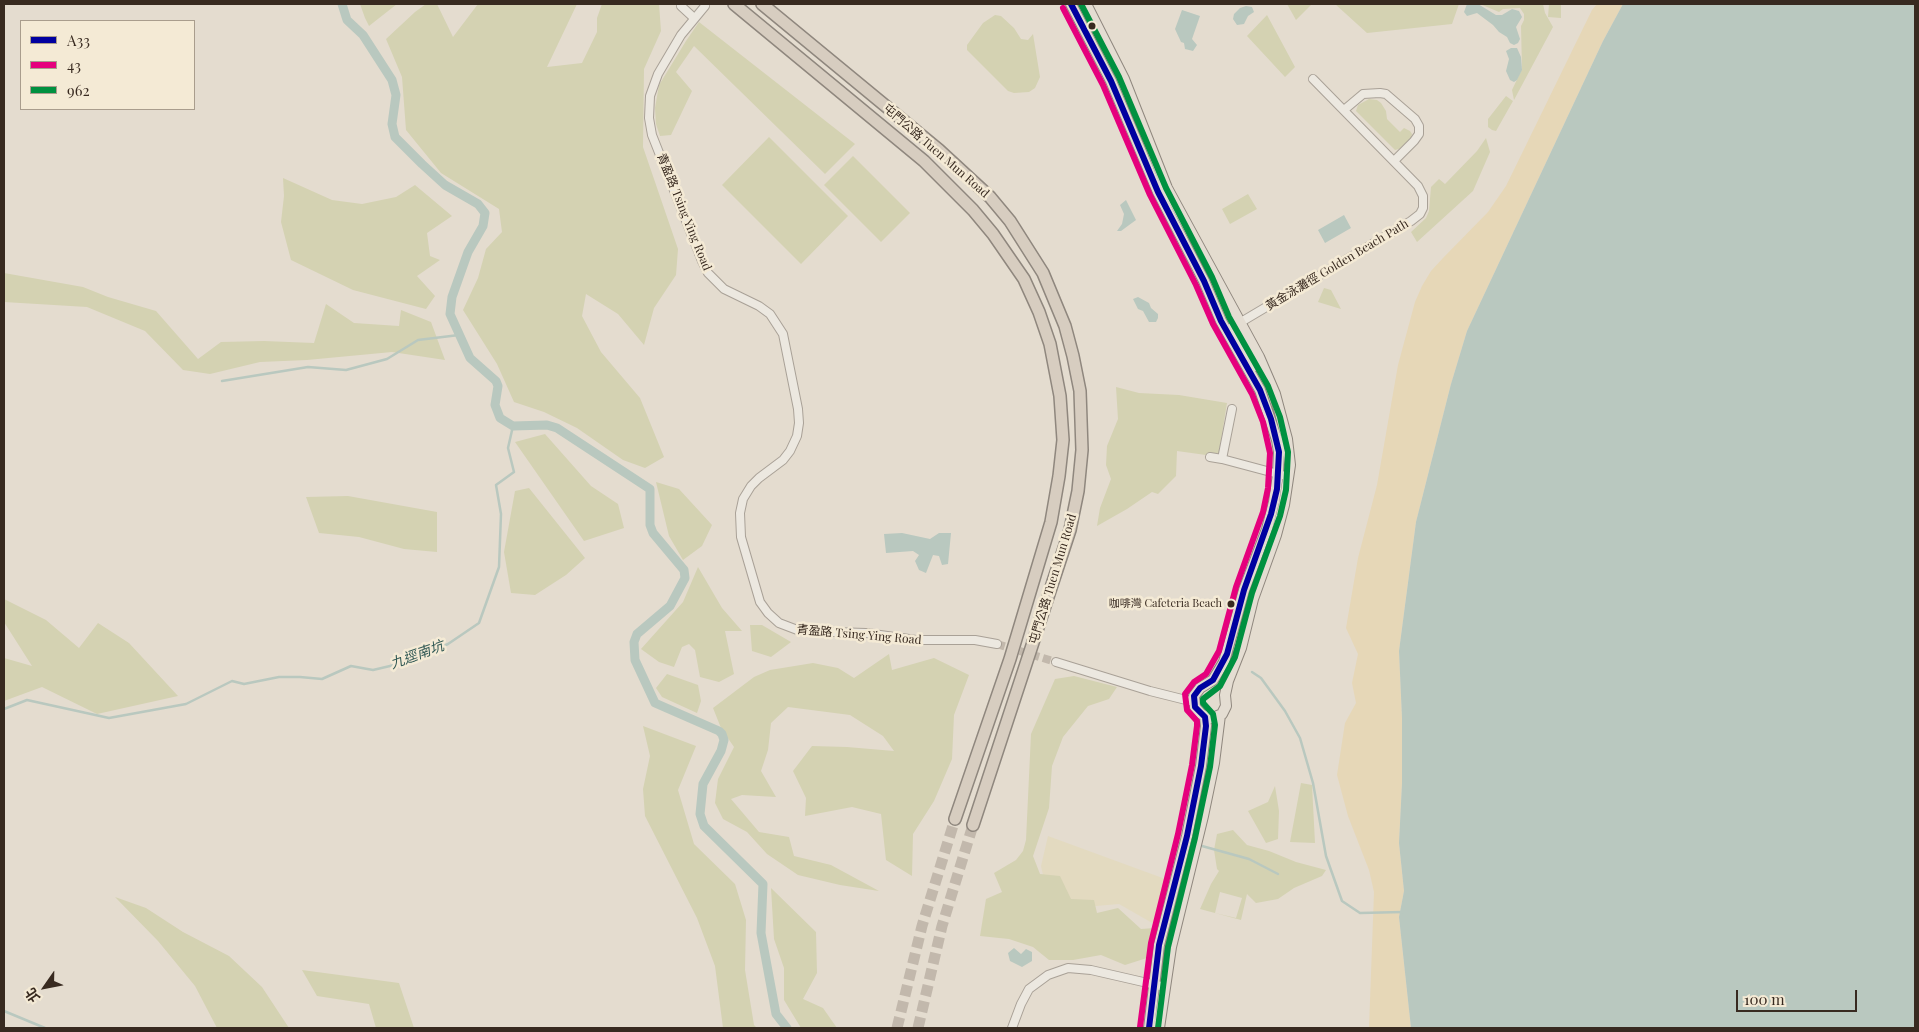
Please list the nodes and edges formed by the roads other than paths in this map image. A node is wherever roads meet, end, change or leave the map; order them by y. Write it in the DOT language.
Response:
graph roads {
  1 [pos="734,4"];
  2 [pos="762,4"];
  3 [pos="1071,4"];
  4 [pos="1086,4"];
  5 [pos="682,6"];
  6 [pos="705,6"];
  7 [pos="694,18"];
  8 [pos="1313,79"];
  9 [pos="1344,110"];
  10 [pos="1394,161"];
  11 [pos="1233,327"];
  12 [pos="1232,409"];
  13 [pos="1210,457"];
  14 [pos="1222,459"];
  15 [pos="1283,476"];
  16 [pos="997,644"];
  17 [pos="1056,662"];
  18 [pos="1209,684"];
  19 [pos="1225,695"];
  20 [pos="1194,702"];
  21 [pos="1220,715"];
  22 [pos="1204,716"];
  23 [pos="955,819"];
  24 [pos="973,825"];
  25 [pos="1160,985"];
  26 [pos="1012,1028"];
  27 [pos="1149,1028"];
  28 [pos="1159,1028"];
  1 -- 23 [label="highway, 屯門公路 Tuen Mun Road"];
  2 -- 24 [label="highway, 屯門公路 Tuen Mun Road"];
  3 -- 11 [label="main road"];
  4 -- 11 [label="main road"];
  5 -- 7 [label="street"];
  6 -- 7 [label="street, 青盈路 Tsing Ying Road"];
  7 -- 16 [label="street, 青盈路 Tsing Ying Road"];
  8 -- 9 [label="street, 黃金泳灘徑 Golden Beach Path"];
  9 -- 10 [label="street, 黃金泳灘徑 Golden Beach Path"];
  9 -- 10 [label="street"];
  10 -- 11 [label="street, 黃金泳灘徑 Golden Beach Path"];
  11 -- 15 [label="main road"];
  11 -- 15 [label="main road"];
  12 -- 14 [label="street"];
  13 -- 14 [label="street"];
  14 -- 15 [label="street"];
  15 -- 18 [label="main road"];
  15 -- 19 [label="main road"];
  17 -- 20 [label="street"];
  18 -- 19 [label="main road"];
  18 -- 20 [label="main road"];
  19 -- 21 [label="main road"];
  20 -- 22 [label="main road"];
  21 -- 22 [label="main road"];
  21 -- 25 [label="main road"];
  22 -- 25 [label="main road"];
  25 -- 26 [label="street"];
  25 -- 27 [label="main road"];
  25 -- 28 [label="main road"];
}
